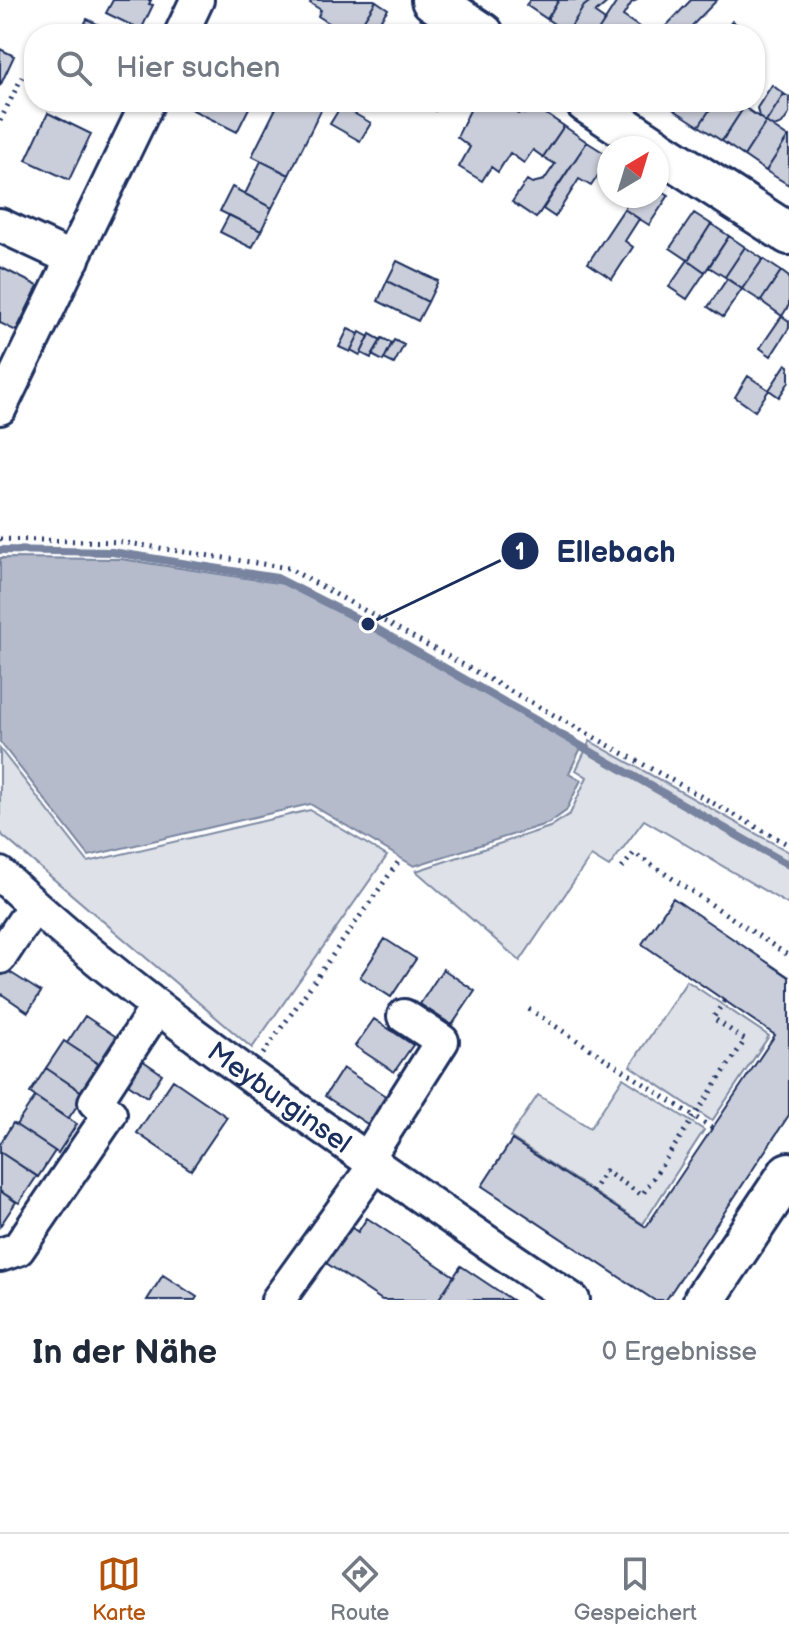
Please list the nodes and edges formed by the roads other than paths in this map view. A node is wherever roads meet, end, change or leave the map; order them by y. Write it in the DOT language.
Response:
graph roads {
  1 [pos="197,0"];
  2 [pos="432,0"];
  3 [pos="186,24"];
  4 [pos="468,24"];
  5 [pos="143,112"];
  6 [pos="601,112"];
  7 [pos="638,136"];
  8 [pos="669,156"];
  9 [pos="0,225"];
  10 [pos="789,234"];
  11 [pos="73,259"];
  12 [pos="0,408"];
  13 [pos="0,874"];
  14 [pos="34,906"];
  15 [pos="0,957"];
  16 [pos="157,1007"];
  17 [pos="404,1016"];
  18 [pos="371,1162"];
  19 [pos="789,1173"];
  20 [pos="0,1255"];
  21 [pos="278,1300"];
  22 [pos="573,1300"];
  23 [pos="704,1300"];
  1 -- 3 [label="street"];
  2 -- 4 [label="main road"];
  5 -- 11 [label="street"];
  6 -- 7 [label="main road"];
  8 -- 10 [label="main road"];
  9 -- 11 [label="street"];
  11 -- 12 [label="street"];
  13 -- 14 [label="street, Meyburginsel"];
  14 -- 15 [label="street"];
  14 -- 16 [label="street, Meyburginsel"];
  16 -- 18 [label="street, Meyburginsel"];
  16 -- 20 [label="street"];
  17 -- 18 [label="street"];
  18 -- 21 [label="street"];
  18 -- 22 [label="street, Meyburginsel"];
  19 -- 23 [label="main road"];
}
